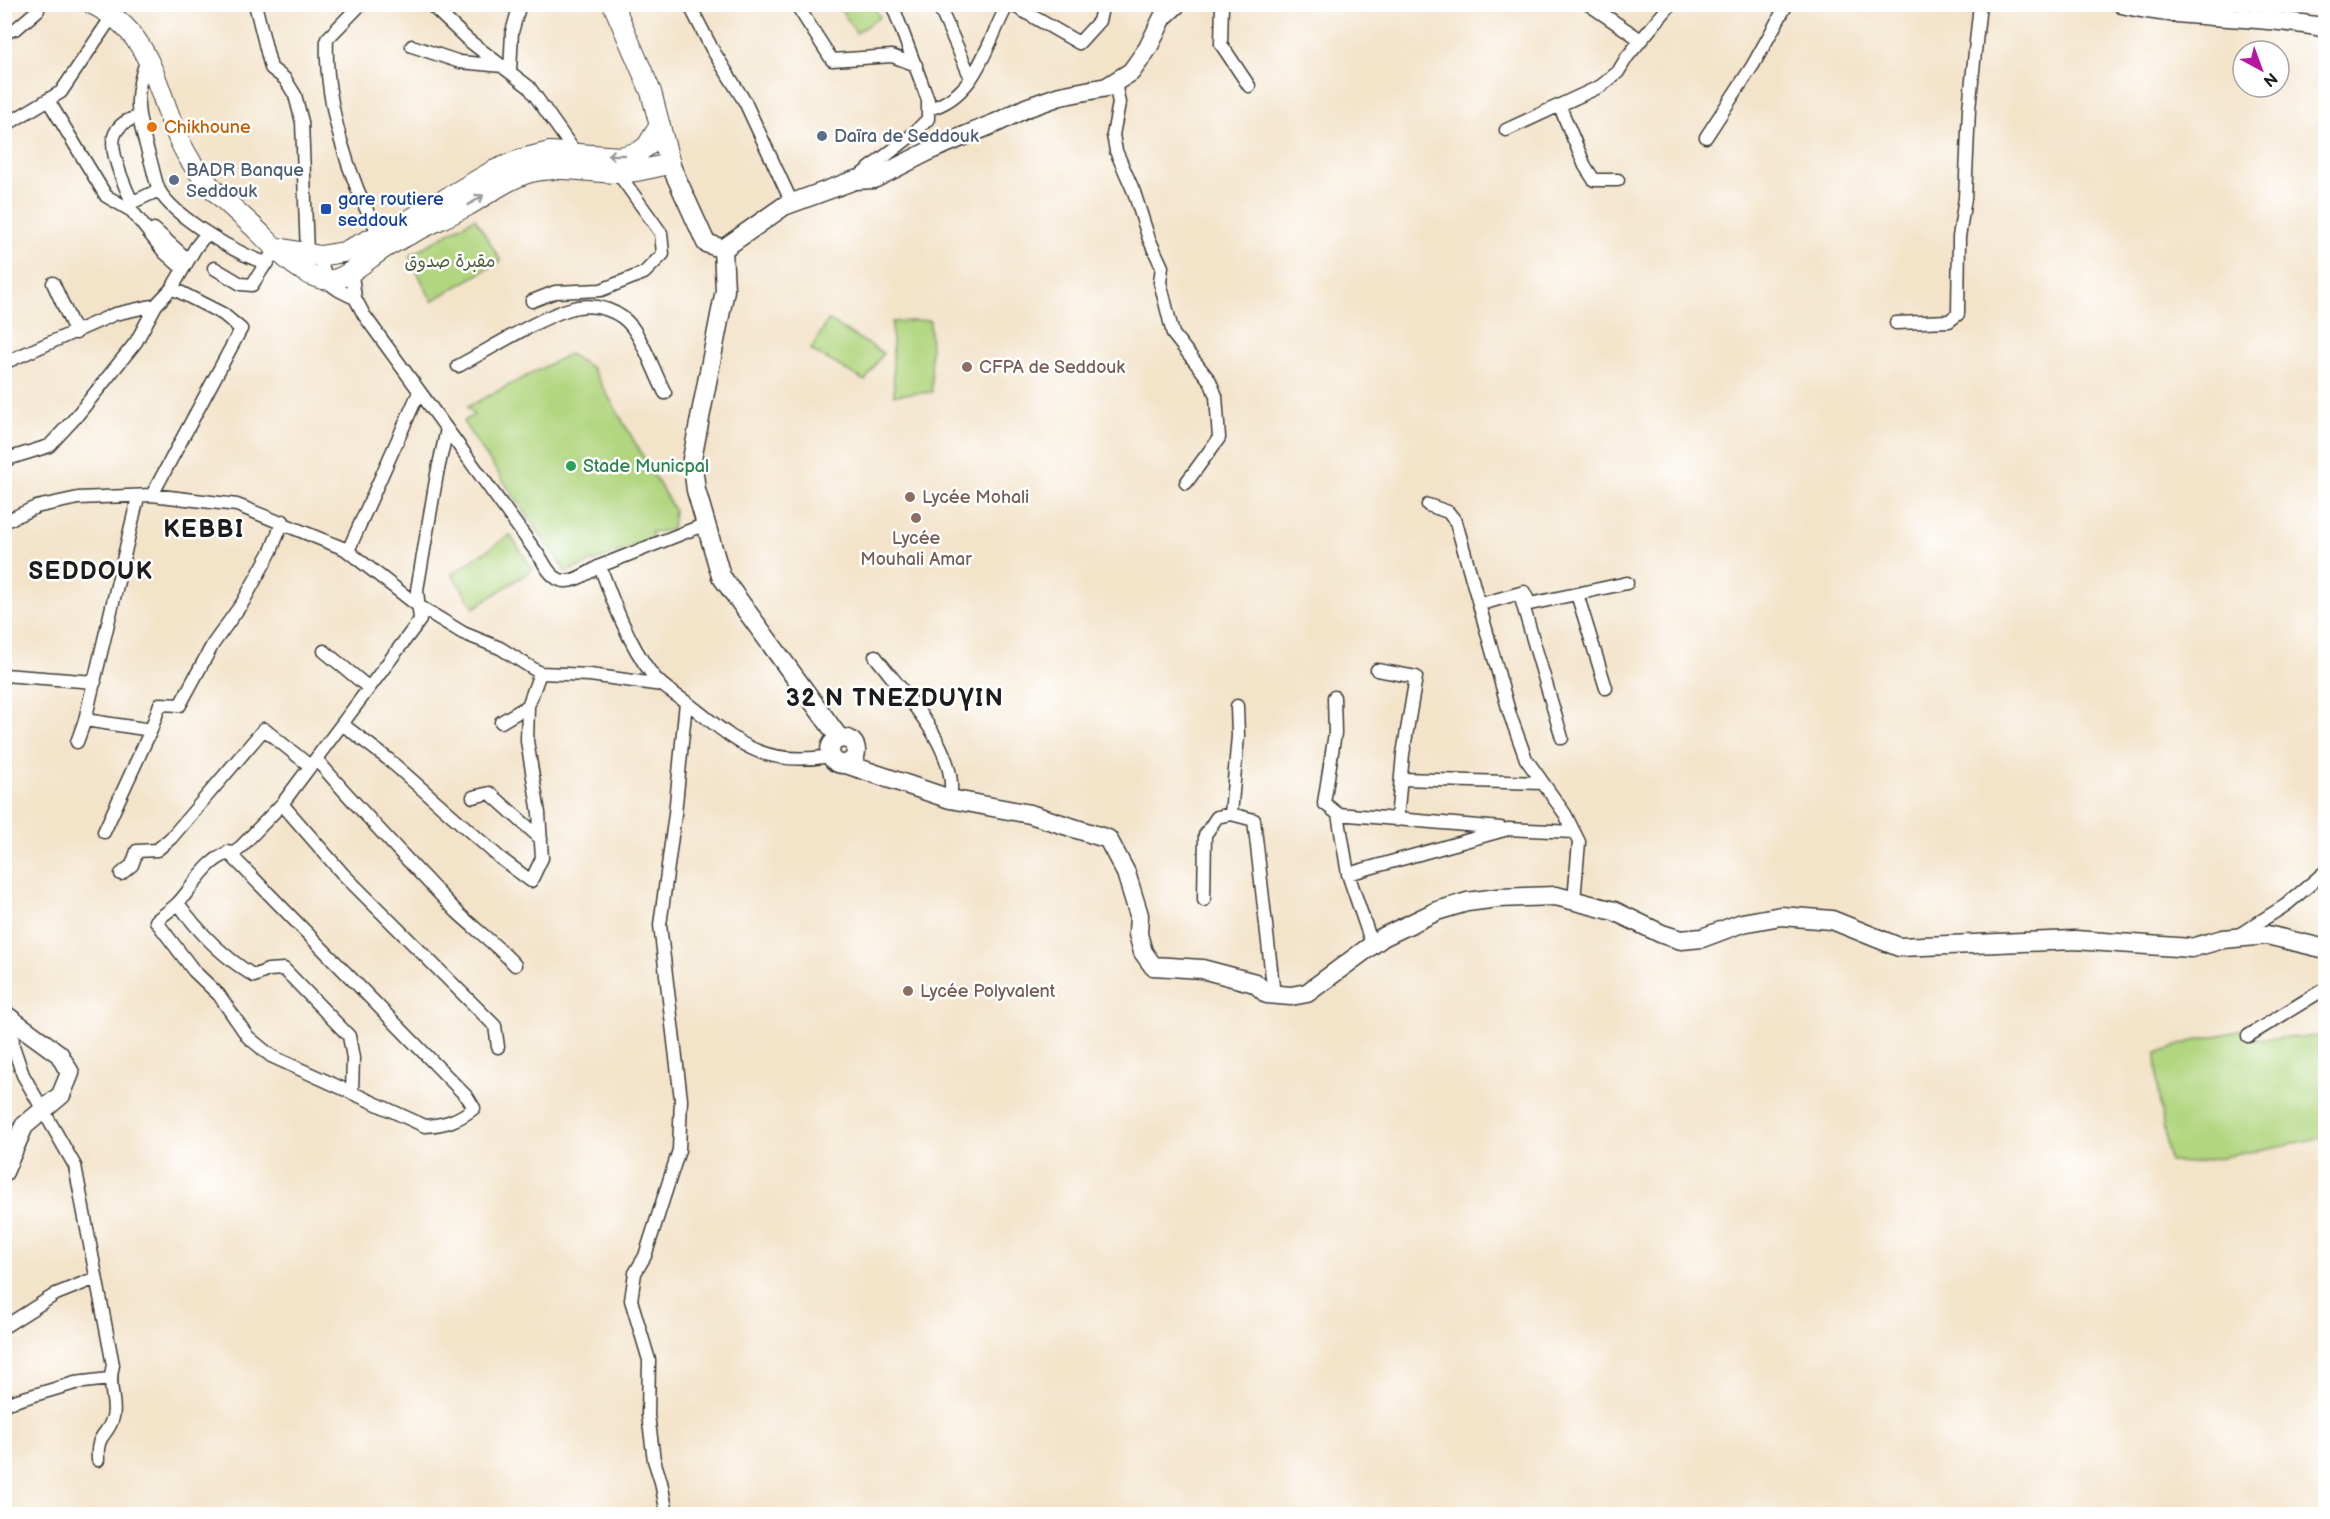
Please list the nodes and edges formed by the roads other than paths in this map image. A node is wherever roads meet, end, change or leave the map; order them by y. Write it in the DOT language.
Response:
graph roads {
  1 [pos="92,4"];
  2 [pos="255,4"];
  3 [pos="361,4"];
  4 [pos="430,4"];
  5 [pos="520,4"];
  6 [pos="613,4"];
  7 [pos="689,4"];
  8 [pos="796,4"];
  9 [pos="892,4"];
  10 [pos="938,4"];
  11 [pos="1009,4"];
  12 [pos="1103,4"];
  13 [pos="1177,4"];
  14 [pos="1222,4"];
  15 [pos="1588,4"];
  16 [pos="1671,4"];
  17 [pos="1787,4"];
  18 [pos="1980,4"];
  19 [pos="2122,4"];
  20 [pos="38,10"];
  21 [pos="113,15"];
  22 [pos="2325,28"];
  23 [pos="4,33"];
  24 [pos="1641,40"];
  25 [pos="412,46"];
  26 [pos="148,57"];
  27 [pos="916,65"];
  28 [pos="507,69"];
  29 [pos="971,78"];
  30 [pos="1115,82"];
  31 [pos="1250,86"];
  32 [pos="48,100"];
  33 [pos="1560,107"];
  34 [pos="928,109"];
  35 [pos="137,117"];
  36 [pos="660,125"];
  37 [pos="4,126"];
  38 [pos="1506,130"];
  39 [pos="1706,136"];
  40 [pos="575,152"];
  41 [pos="670,164"];
  42 [pos="618,173"];
  43 [pos="855,180"];
  44 [pos="1618,180"];
  45 [pos="159,190"];
  46 [pos="133,202"];
  47 [pos="792,203"];
  48 [pos="207,233"];
  49 [pos="379,234"];
  50 [pos="723,249"];
  51 [pos="270,255"];
  52 [pos="314,255"];
  53 [pos="348,261"];
  54 [pos="186,264"];
  55 [pos="214,268"];
  56 [pos="325,280"];
  57 [pos="53,283"];
  58 [pos="172,288"];
  59 [pos="573,292"];
  60 [pos="355,298"];
  61 [pos="532,301"];
  62 [pos="156,305"];
  63 [pos="580,307"];
  64 [pos="1896,323"];
  65 [pos="76,333"];
  66 [pos="4,363"];
  67 [pos="458,366"];
  68 [pos="419,392"];
  69 [pos="665,393"];
  70 [pos="447,429"];
  71 [pos="4,460"];
  72 [pos="1186,483"];
  73 [pos="152,495"];
  74 [pos="138,497"];
  75 [pos="1428,505"];
  76 [pos="4,522"];
  77 [pos="283,522"];
  78 [pos="706,524"];
  79 [pos="348,551"];
  80 [pos="600,566"];
  81 [pos="1627,583"];
  82 [pos="1520,593"];
  83 [pos="1577,594"];
  84 [pos="1481,604"];
  85 [pos="417,605"];
  86 [pos="324,651"];
  87 [pos="875,656"];
  88 [pos="1377,670"];
  89 [pos="540,673"];
  90 [pos="4,675"];
  91 [pos="95,682"];
  92 [pos="662,685"];
  93 [pos="369,688"];
  94 [pos="1606,688"];
  95 [pos="1334,697"];
  96 [pos="686,702"];
  97 [pos="528,706"];
  98 [pos="1237,706"];
  99 [pos="84,720"];
  100 [pos="501,722"];
  101 [pos="342,724"];
  102 [pos="151,730"];
  103 [pos="1562,738"];
  104 [pos="77,742"];
  105 [pos="849,760"];
  106 [pos="313,762"];
  107 [pos="1401,779"];
  108 [pos="1543,783"];
  109 [pos="473,797"];
  110 [pos="951,799"];
  111 [pos="282,804"];
  112 [pos="1338,813"];
  113 [pos="1231,814"];
  114 [pos="1397,820"];
  115 [pos="1508,829"];
  116 [pos="1574,831"];
  117 [pos="104,832"];
  118 [pos="541,839"];
  119 [pos="228,852"];
  120 [pos="2325,871"];
  121 [pos="121,874"];
  122 [pos="1348,874"];
  123 [pos="1204,900"];
  124 [pos="1574,900"];
  125 [pos="178,903"];
  126 [pos="2234,938"];
  127 [pos="1372,944"];
  128 [pos="2325,949"];
  129 [pos="515,965"];
  130 [pos="2325,988"];
  131 [pos="1274,995"];
  132 [pos="8,1016"];
  133 [pos="2248,1036"];
  134 [pos="498,1047"];
  135 [pos="352,1093"];
  136 [pos="44,1108"];
  137 [pos="4,1172"];
  138 [pos="96,1278"];
  139 [pos="4,1327"];
  140 [pos="109,1379"];
  141 [pos="4,1404"];
  142 [pos="98,1460"];
  143 [pos="667,1515"];
  1 -- 21 [label="main road"];
  2 -- 52 [label="street"];
  3 -- 49 [label="street"];
  4 -- 28 [label="street"];
  5 -- 28 [label="street"];
  6 -- 36 [label="main road"];
  7 -- 47 [label="street"];
  8 -- 27 [label="street"];
  9 -- 27 [label="street"];
  10 -- 29 [label="street"];
  11 -- 12 [label="street"];
  11 -- 29 [label="street"];
  13 -- 30 [label="street"];
  14 -- 31 [label="street"];
  15 -- 24 [label="street"];
  16 -- 24 [label="street"];
  17 -- 39 [label="street"];
  18 -- 64 [label="street"];
  19 -- 22 [label="street"];
  20 -- 23 [label="street"];
  21 -- 26 [label="main road"];
  21 -- 32 [label="street"];
  24 -- 33 [label="street"];
  25 -- 28 [label="street"];
  26 -- 35 [label="street"];
  26 -- 51 [label="main road"];
  27 -- 34 [label="street"];
  28 -- 40 [label="street"];
  29 -- 34 [label="street"];
  30 -- 43 [label="street"];
  30 -- 72 [label="street"];
  32 -- 37 [label="street"];
  32 -- 54 [label="street"];
  33 -- 38 [label="street"];
  33 -- 44 [label="street"];
  34 -- 43 [label="street"];
  35 -- 45 [label="street"];
  35 -- 46 [label="street"];
  36 -- 40 [label="main road, one-way"];
  36 -- 41 [label="main road"];
  40 -- 49 [label="main road"];
  41 -- 42 [label="main road"];
  41 -- 50 [label="street"];
  53 -- 42 [label="main road, one-way"];
  42 -- 59 [label="street"];
  43 -- 47 [label="street"];
  45 -- 46 [label="street"];
  45 -- 48 [label="street"];
  46 -- 54 [label="street"];
  47 -- 50 [label="street"];
  48 -- 51 [label="street"];
  48 -- 54 [label="street"];
  49 -- 53 [label="main road"];
  50 -- 78 [label="street"];
  51 -- 52 [label="main road"];
  51 -- 55 [label="street"];
  51 -- 56 [label="main road"];
  52 -- 53 [label="main road"];
  52 -- 56 [label="street"];
  53 -- 56 [label="main road"];
  53 -- 60 [label="street"];
  54 -- 58 [label="street"];
  56 -- 60 [label="street"];
  57 -- 65 [label="street"];
  58 -- 62 [label="street"];
  58 -- 73 [label="street"];
  59 -- 61 [label="street"];
  59 -- 63 [label="street"];
  60 -- 68 [label="street"];
  62 -- 65 [label="street"];
  62 -- 71 [label="street"];
  63 -- 67 [label="street"];
  63 -- 69 [label="street"];
  65 -- 66 [label="street"];
  68 -- 70 [label="street"];
  68 -- 79 [label="street"];
  70 -- 80 [label="street"];
  70 -- 85 [label="street"];
  73 -- 74 [label="street"];
  73 -- 77 [label="street"];
  74 -- 76 [label="street"];
  74 -- 91 [label="street"];
  75 -- 84 [label="street"];
  77 -- 79 [label="street"];
  77 -- 102 [label="street"];
  78 -- 80 [label="street"];
  78 -- 105 [label="street"];
  79 -- 85 [label="street"];
  80 -- 92 [label="street"];
  81 -- 83 [label="street"];
  82 -- 83 [label="street"];
  82 -- 84 [label="street"];
  82 -- 103 [label="street"];
  83 -- 94 [label="street"];
  84 -- 108 [label="street"];
  85 -- 89 [label="street"];
  85 -- 93 [label="street"];
  86 -- 93 [label="street"];
  87 -- 110 [label="street"];
  88 -- 107 [label="street"];
  89 -- 92 [label="street"];
  89 -- 97 [label="street"];
  90 -- 91 [label="street"];
  91 -- 99 [label="street"];
  92 -- 96 [label="street"];
  93 -- 101 [label="street"];
  95 -- 112 [label="street"];
  96 -- 105 [label="street"];
  96 -- 143 [label="street"];
  97 -- 100 [label="street"];
  97 -- 118 [label="street"];
  98 -- 113 [label="street"];
  99 -- 102 [label="street"];
  99 -- 104 [label="street"];
  101 -- 106 [label="street"];
  101 -- 118 [label="street"];
  102 -- 117 [label="street"];
  105 -- 110 [label="street"];
  106 -- 111 [label="street"];
  106 -- 121 [label="street"];
  106 -- 129 [label="street"];
  107 -- 108 [label="street"];
  107 -- 114 [label="street"];
  108 -- 116 [label="street"];
  109 -- 118 [label="street"];
  110 -- 131 [label="street"];
  111 -- 119 [label="street"];
  111 -- 134 [label="street"];
  112 -- 114 [label="street"];
  112 -- 122 [label="street"];
  113 -- 123 [label="street"];
  113 -- 131 [label="street"];
  114 -- 115 [label="street"];
  115 -- 116 [label="street"];
  115 -- 122 [label="street"];
  116 -- 124 [label="street"];
  119 -- 125 [label="street"];
  119 -- 135 [label="street"];
  120 -- 126 [label="street"];
  122 -- 127 [label="street"];
  124 -- 126 [label="street"];
  124 -- 127 [label="street"];
  125 -- 135 [label="street"];
  125 -- 135 [label="street"];
  126 -- 128 [label="street"];
  127 -- 131 [label="street"];
  130 -- 133 [label="street"];
  132 -- 136 [label="street"];
  132 -- 136 [label="street"];
  136 -- 137 [label="street"];
  136 -- 138 [label="street"];
  138 -- 139 [label="street"];
  138 -- 140 [label="street"];
  140 -- 141 [label="street"];
  140 -- 142 [label="street"];
}
